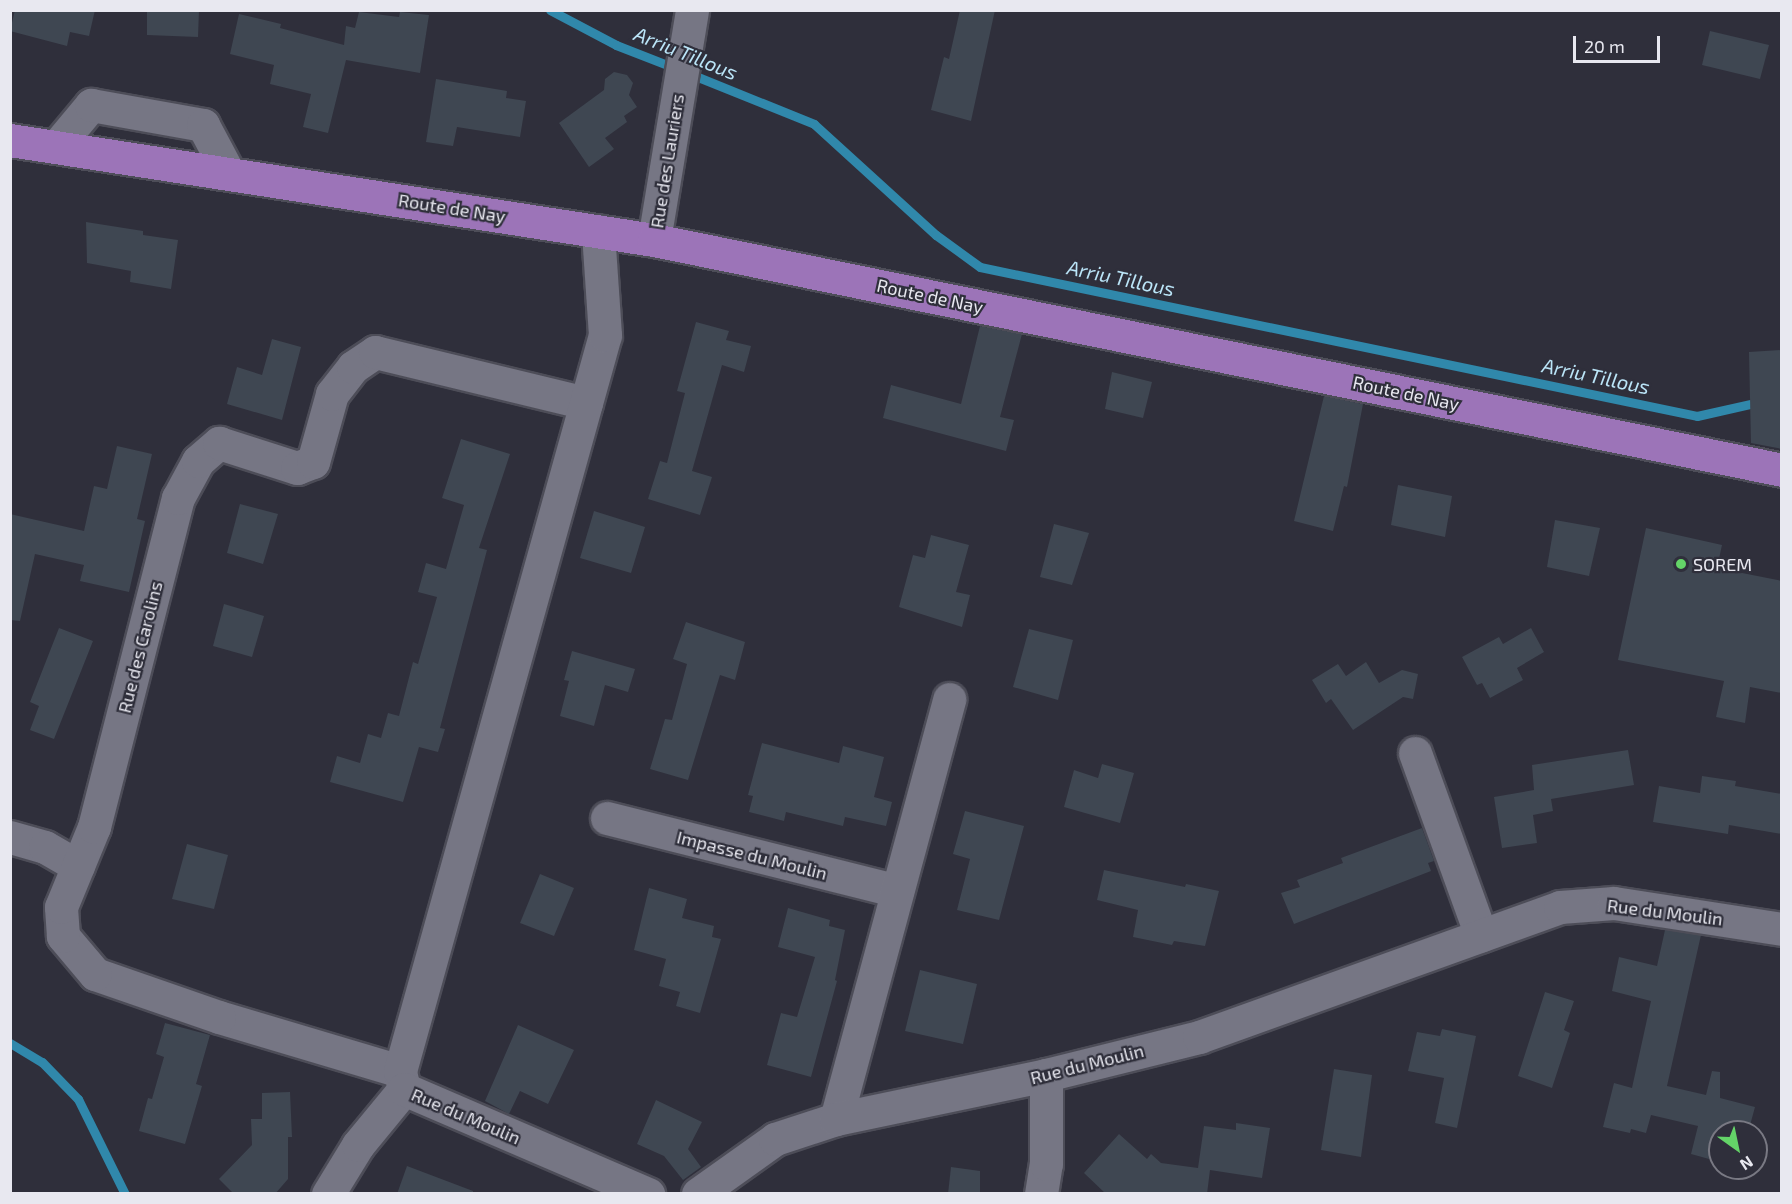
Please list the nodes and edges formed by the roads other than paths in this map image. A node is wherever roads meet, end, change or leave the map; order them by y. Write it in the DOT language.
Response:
graph roads {
  1 [pos="692,10"];
  2 [pos="10,140"];
  3 [pos="64,148"];
  4 [pos="229,174"];
  5 [pos="598,231"];
  6 [pos="654,240"];
  7 [pos="586,403"];
  8 [pos="1782,470"];
  9 [pos="949,699"];
  10 [pos="1415,753"];
  11 [pos="607,818"];
  12 [pos="10,837"];
  13 [pos="78,866"];
  14 [pos="897,891"];
  15 [pos="1782,929"];
  16 [pos="1481,935"];
  17 [pos="1046,1075"];
  18 [pos="402,1080"];
  19 [pos="836,1119"];
  20 [pos="328,1194"];
  21 [pos="648,1194"];
  22 [pos="698,1194"];
  23 [pos="1041,1194"];
  1 -- 6 [label="street, Rue des Lauriers"];
  2 -- 3 [label="main road, Route de Nay"];
  3 -- 4 [label="main road, Route de Nay"];
  3 -- 4 [label="street"];
  4 -- 5 [label="main road, Route de Nay"];
  5 -- 6 [label="main road, Route de Nay"];
  5 -- 7 [label="street"];
  6 -- 8 [label="main road, Route de Nay"];
  7 -- 13 [label="street, Rue des Carolins"];
  7 -- 18 [label="street"];
  9 -- 14 [label="street"];
  10 -- 16 [label="street"];
  11 -- 14 [label="street, Impasse du Moulin"];
  12 -- 13 [label="street"];
  13 -- 18 [label="street, Rue des Carolins"];
  14 -- 19 [label="street"];
  15 -- 16 [label="street, Rue du Moulin"];
  16 -- 17 [label="street, Rue du Moulin"];
  17 -- 19 [label="street, Rue du Moulin"];
  17 -- 23 [label="street"];
  18 -- 20 [label="street, Rue du Moulin"];
  18 -- 21 [label="street, Rue du Moulin"];
  19 -- 22 [label="street, Rue du Moulin"];
}
